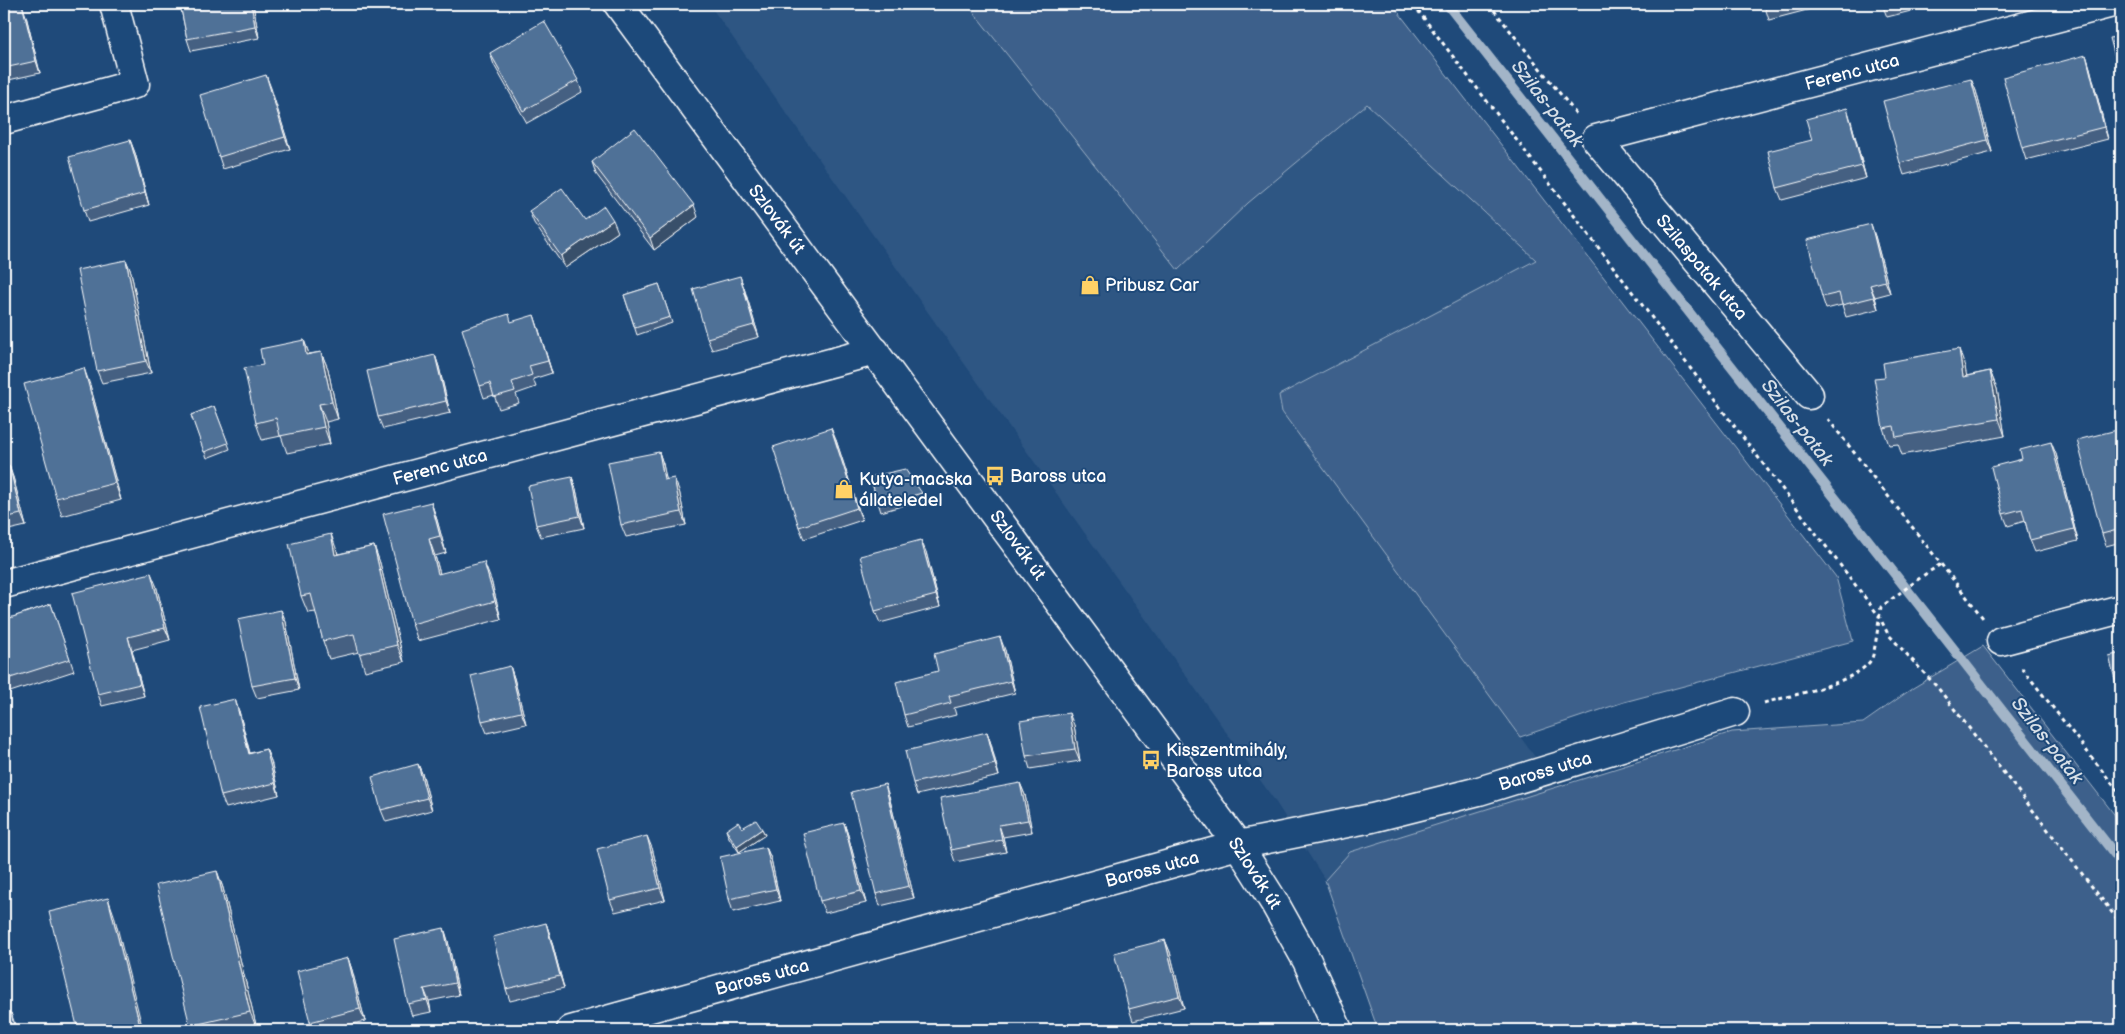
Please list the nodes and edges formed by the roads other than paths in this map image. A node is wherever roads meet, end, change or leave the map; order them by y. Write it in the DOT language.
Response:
graph roads {
  1 [pos="114,4"];
  2 [pos="618,4"];
  3 [pos="2109,4"];
  4 [pos="4,120"];
  5 [pos="1596,140"];
  6 [pos="875,351"];
  7 [pos="1809,395"];
  8 [pos="4,584"];
  9 [pos="2121,609"];
  10 [pos="2001,641"];
  11 [pos="1735,712"];
  12 [pos="1238,846"];
  13 [pos="571,1030"];
  14 [pos="1338,1030"];
  1 -- 4 [label="street"];
  2 -- 6 [label="street, Szlovák út"];
  3 -- 5 [label="street, Ferenc utca"];
  5 -- 7 [label="street, Szilaspatak utca"];
  6 -- 8 [label="street, Ferenc utca"];
  6 -- 12 [label="street, Szlovák út"];
  9 -- 10 [label="street"];
  11 -- 12 [label="street, Baross utca"];
  12 -- 13 [label="street, Baross utca"];
  12 -- 14 [label="street, Szlovák út"];
}
